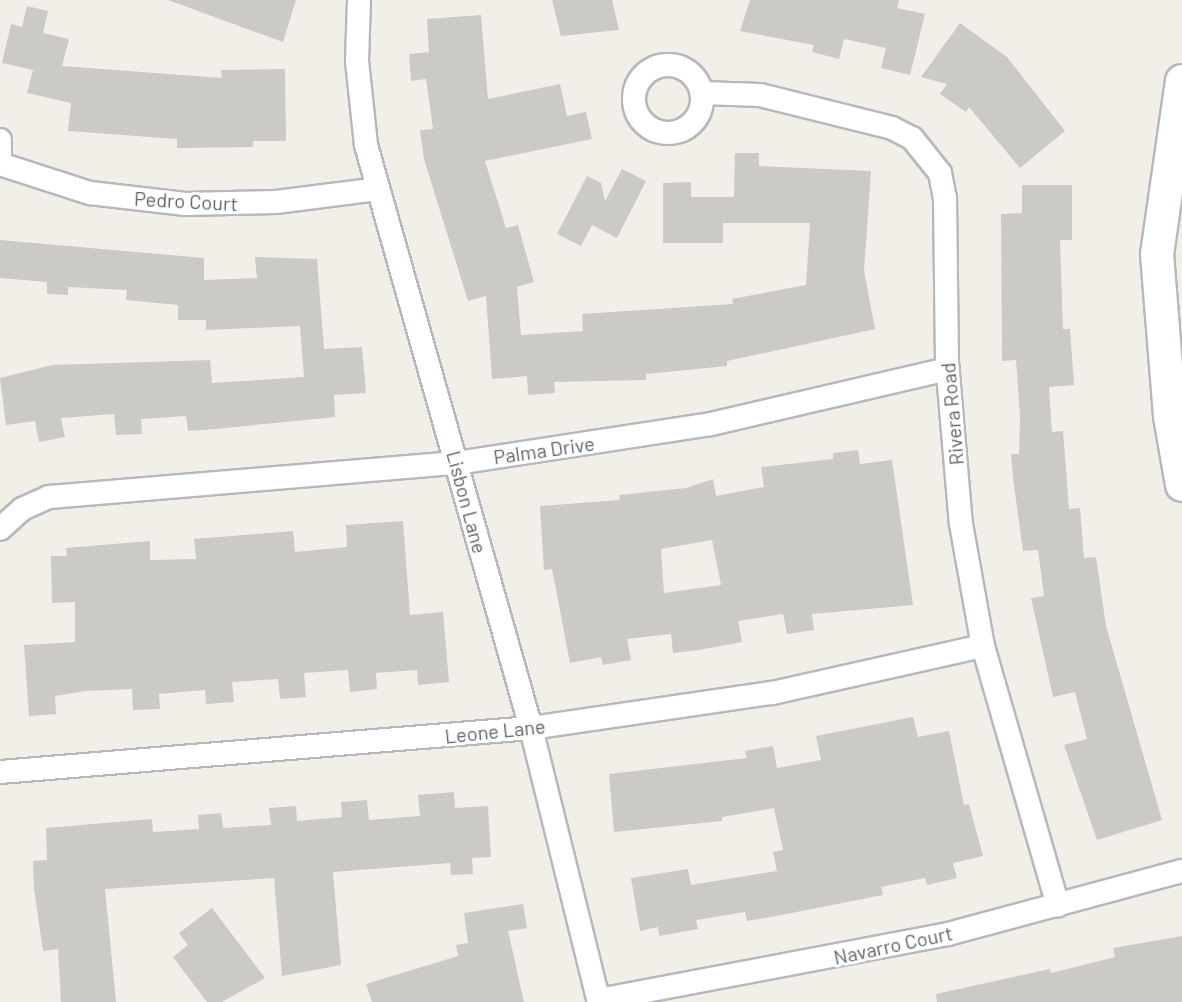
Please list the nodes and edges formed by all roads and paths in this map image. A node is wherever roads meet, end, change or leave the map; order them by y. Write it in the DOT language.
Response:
graph roads {
  1 [pos="359,0"];
  2 [pos="1182,81"];
  3 [pos="702,93"];
  4 [pos="0,140"];
  5 [pos="0,157"];
  6 [pos="0,164"];
  7 [pos="377,189"];
  8 [pos="948,369"];
  9 [pos="457,464"];
  10 [pos="1182,485"];
  11 [pos="0,529"];
  12 [pos="983,645"];
  13 [pos="531,728"];
  14 [pos="0,772"];
  15 [pos="1182,871"];
  16 [pos="1058,905"];
  17 [pos="599,1001"];
  1 -- 7 [label="street, Lisbon Lane"];
  2 -- 10 [label="street"];
  3 -- 8 [label="street, Rivera Road"];
  4 -- 5 [label="street"];
  6 -- 7 [label="street, Pedro Court"];
  7 -- 9 [label="street, Lisbon Lane"];
  8 -- 9 [label="street, Palma Drive"];
  8 -- 12 [label="street, Rivera Road"];
  9 -- 11 [label="street, Palma Drive"];
  9 -- 13 [label="street, Lisbon Lane"];
  12 -- 13 [label="street, Leone Lane"];
  12 -- 16 [label="street, Rivera Road"];
  13 -- 14 [label="street, Leone Lane"];
  13 -- 17 [label="street, Lisbon Lane"];
  15 -- 16 [label="street, Navarro Court"];
  16 -- 17 [label="street, Navarro Court"];
}
